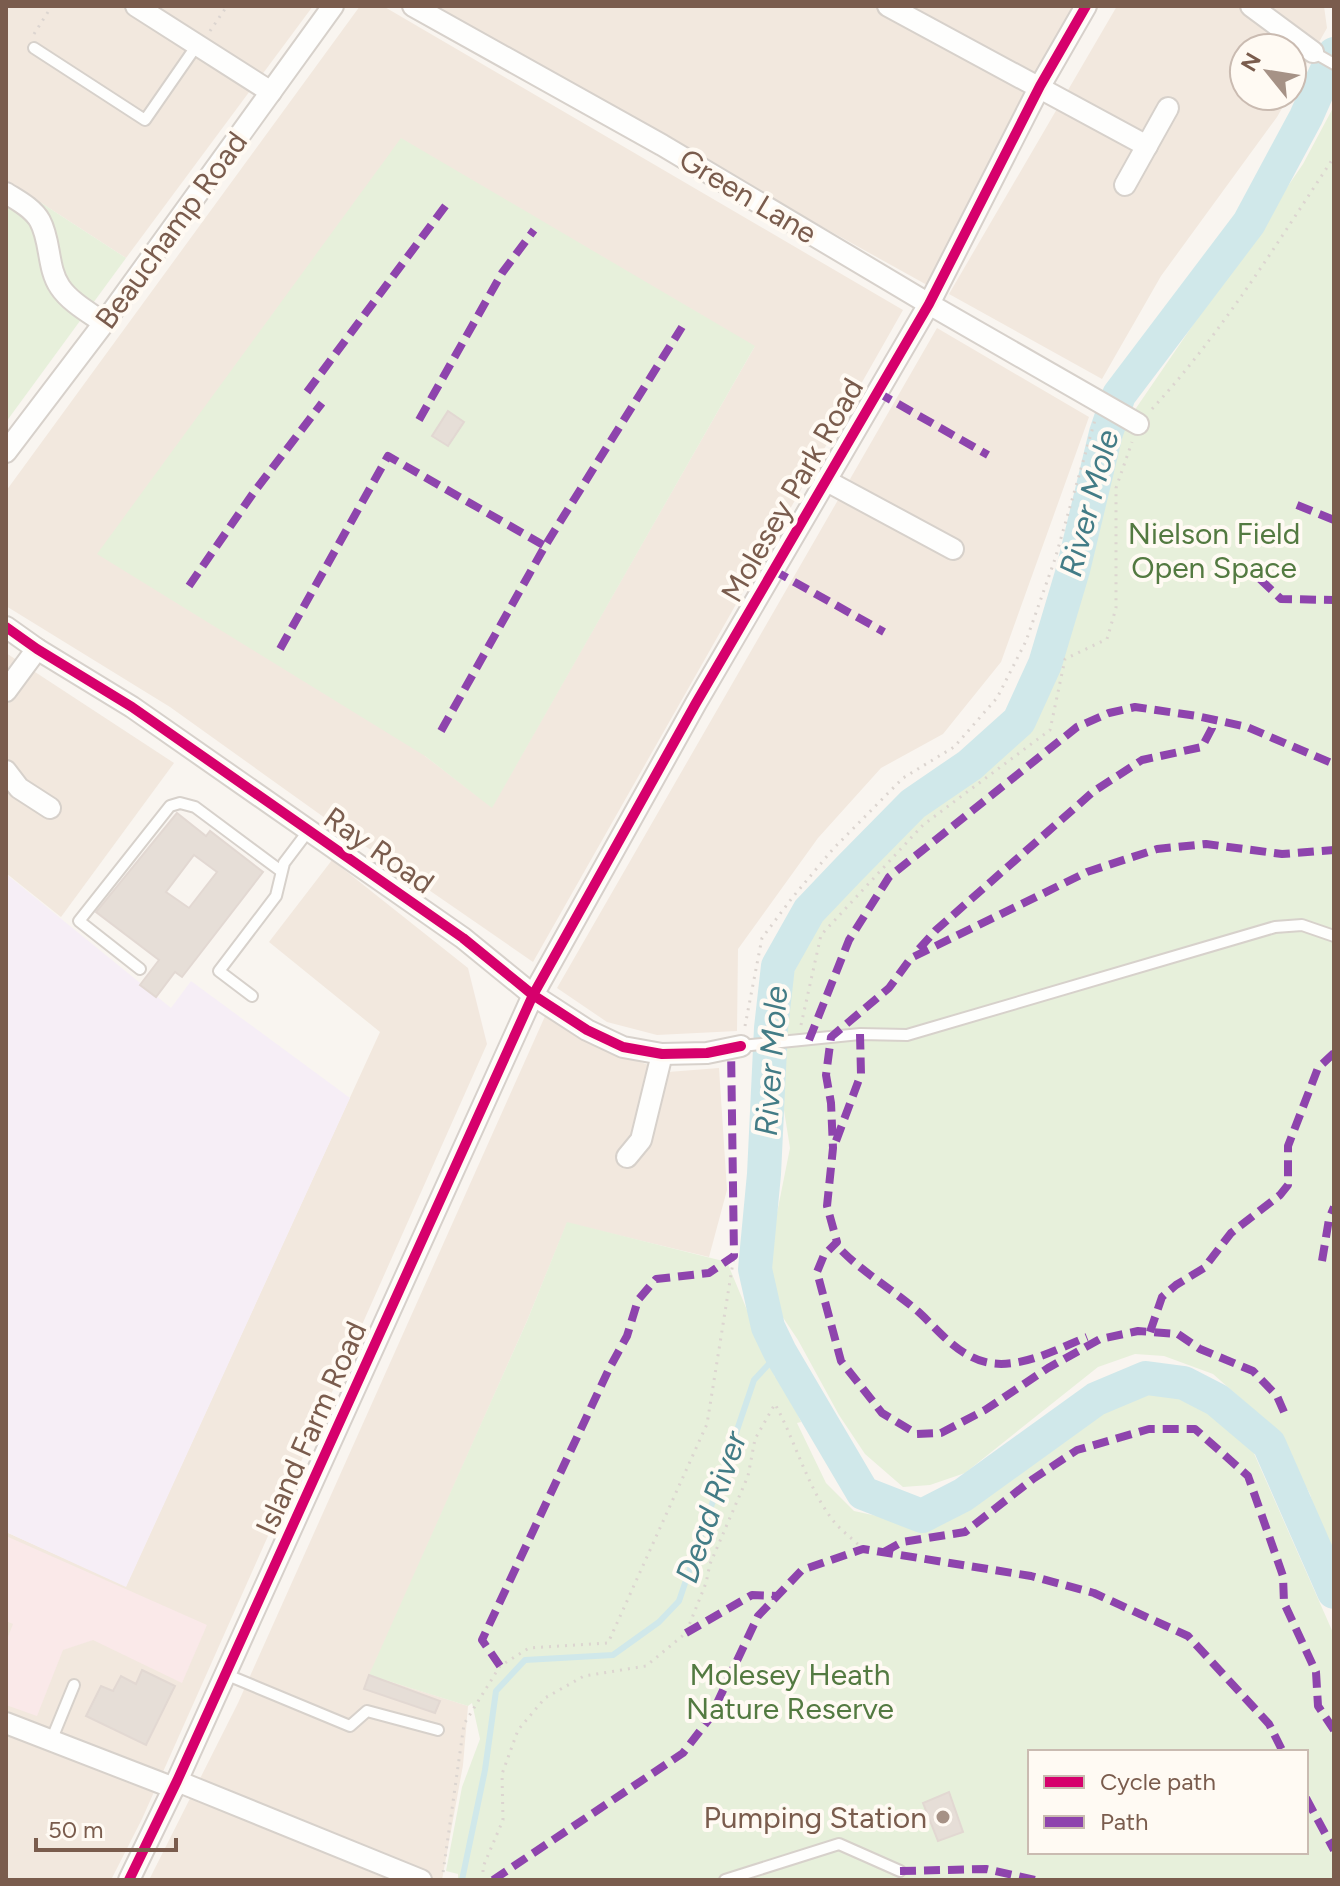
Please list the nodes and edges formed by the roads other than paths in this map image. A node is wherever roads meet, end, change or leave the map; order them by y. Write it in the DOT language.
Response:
graph roads {
  1 [pos="136,6"];
  2 [pos="333,6"];
  3 [pos="413,6"];
  4 [pos="888,6"];
  5 [pos="1086,6"];
  6 [pos="1251,6"];
  7 [pos="197,45"];
  8 [pos="34,48"];
  9 [pos="1313,52"];
  10 [pos="1334,64"];
  11 [pos="1040,86"];
  12 [pos="271,92"];
  13 [pos="1168,108"];
  14 [pos="1147,146"];
  15 [pos="1125,185"];
  16 [pos="6,193"];
  17 [pos="929,304"];
  18 [pos="104,323"];
  19 [pos="1134,420"];
  20 [pos="6,452"];
  21 [pos="825,480"];
  22 [pos="953,549"];
  23 [pos="6,627"];
  24 [pos="37,649"];
  25 [pos="6,691"];
  26 [pos="6,771"];
  27 [pos="50,808"];
  28 [pos="309,830"];
  29 [pos="281,871"];
  30 [pos="1334,936"];
  31 [pos="140,969"];
  32 [pos="533,995"];
  33 [pos="252,996"];
  34 [pos="741,1046"];
  35 [pos="662,1054"];
  36 [pos="627,1157"];
  37 [pos="225,1674"];
  38 [pos="74,1685"];
  39 [pos="6,1723"];
  40 [pos="438,1730"];
  41 [pos="51,1741"];
  42 [pos="176,1784"];
  43 [pos="900,1871"];
  44 [pos="129,1880"];
  45 [pos="421,1880"];
  46 [pos="725,1880"];
  1 -- 7 [label="street"];
  2 -- 12 [label="street, Beauchamp Road"];
  3 -- 17 [label="street, Green Lane"];
  4 -- 11 [label="street"];
  5 -- 11 [label="street, Molesey Park Road"];
  6 -- 9 [label="street"];
  7 -- 8 [label="lane"];
  7 -- 12 [label="street"];
  9 -- 10 [label="lane"];
  11 -- 14 [label="street"];
  11 -- 17 [label="street, Molesey Park Road"];
  12 -- 18 [label="street, Beauchamp Road"];
  13 -- 14 [label="street"];
  14 -- 15 [label="street"];
  16 -- 18 [label="street"];
  17 -- 19 [label="street, Green Lane"];
  17 -- 21 [label="street, Molesey Park Road"];
  18 -- 20 [label="street, Beauchamp Road"];
  21 -- 22 [label="street"];
  21 -- 32 [label="street, Molesey Park Road"];
  23 -- 24 [label="street, Ray Road"];
  24 -- 25 [label="street"];
  24 -- 28 [label="street, Ray Road"];
  26 -- 27 [label="street"];
  28 -- 29 [label="lane"];
  28 -- 32 [label="street, Ray Road"];
  29 -- 31 [label="lane"];
  29 -- 33 [label="lane"];
  30 -- 34 [label="lane"];
  32 -- 35 [label="street, Ray Road"];
  32 -- 37 [label="street, Island Farm Road"];
  34 -- 35 [label="street, Ray Road"];
  35 -- 36 [label="street"];
  37 -- 40 [label="lane"];
  37 -- 42 [label="street, Island Farm Road"];
  38 -- 41 [label="lane"];
  39 -- 41 [label="street"];
  41 -- 42 [label="street"];
  42 -- 44 [label="street, Island Farm Road"];
  42 -- 45 [label="street"];
  43 -- 46 [label="lane"];
}
